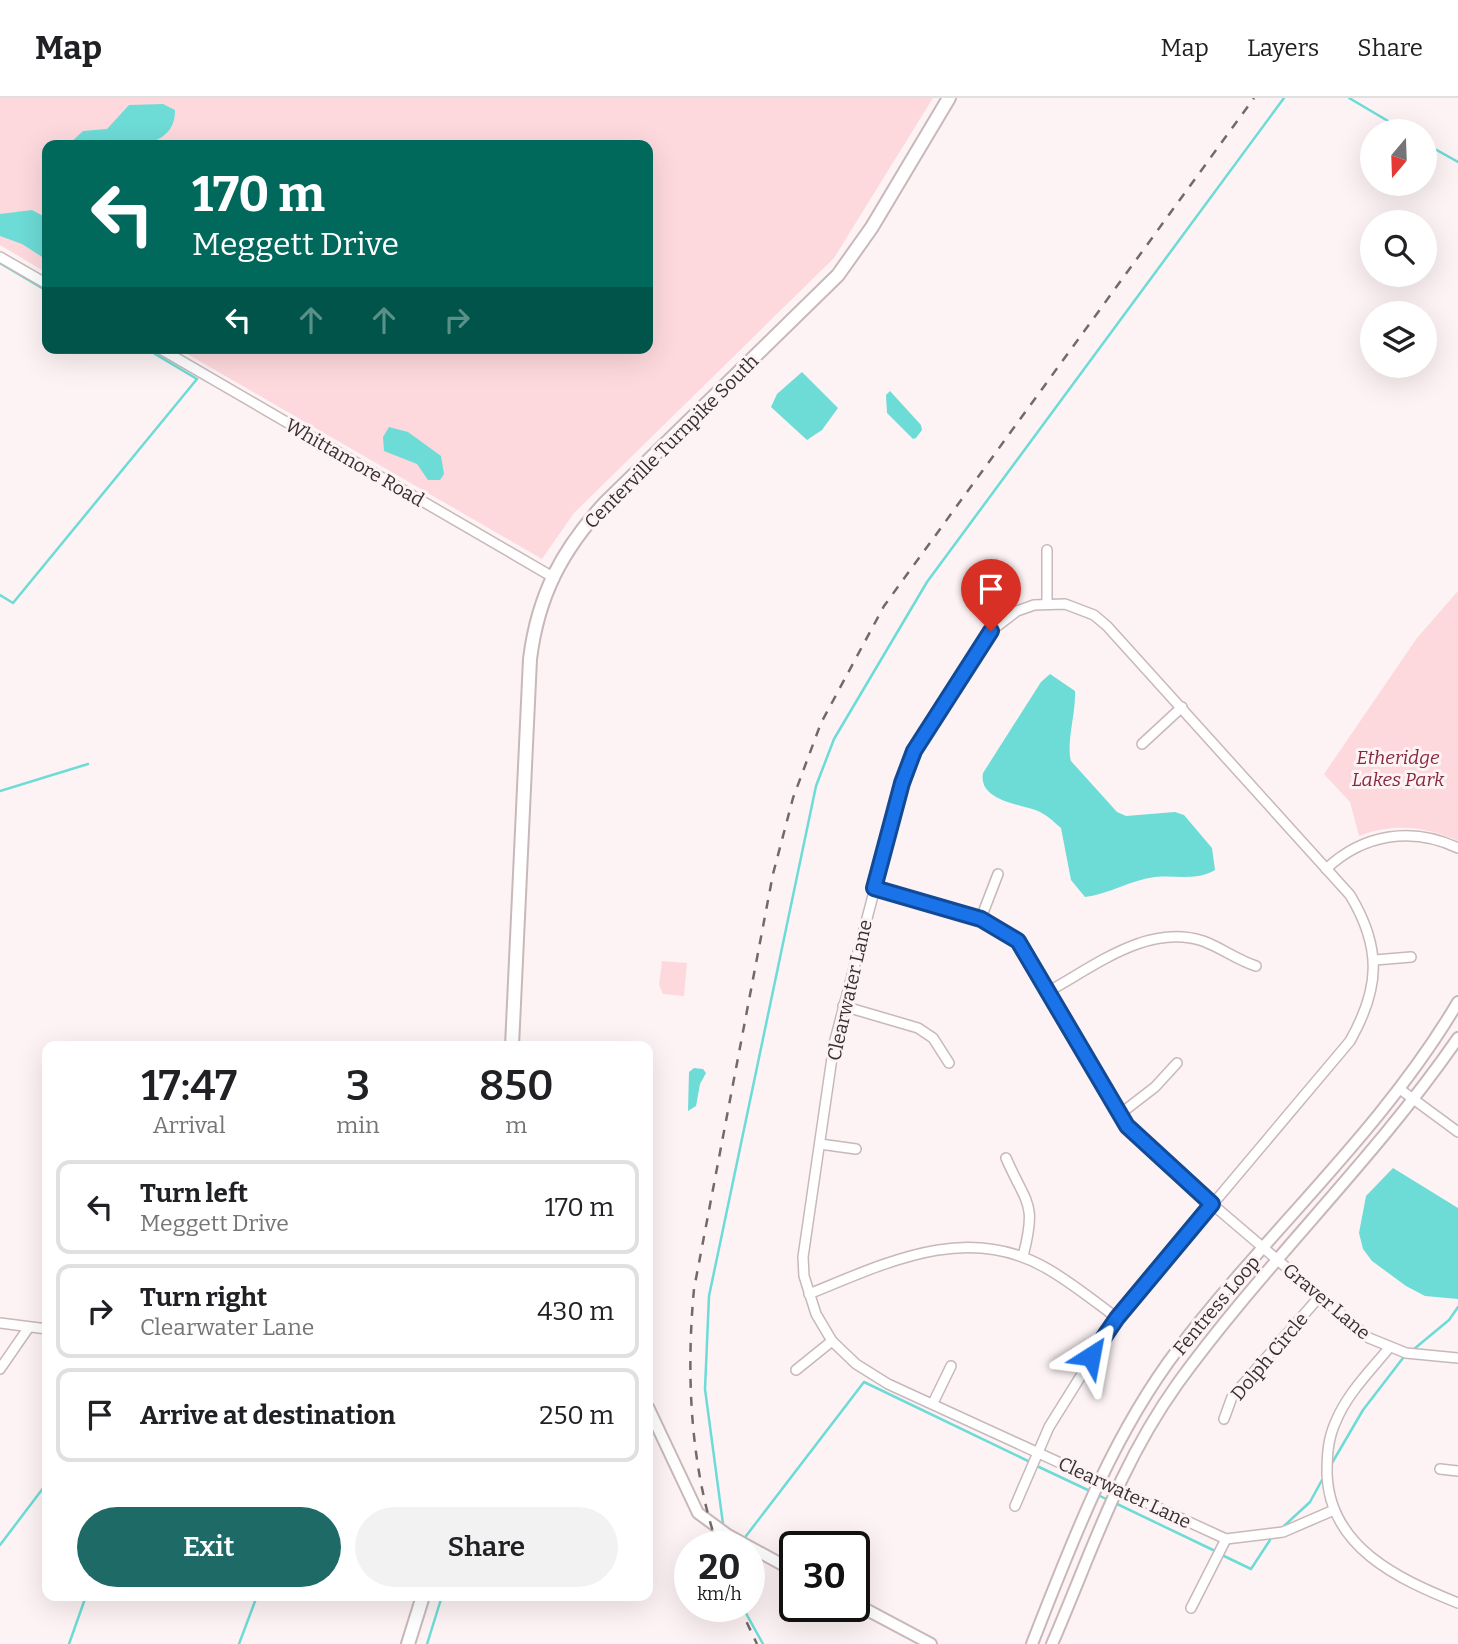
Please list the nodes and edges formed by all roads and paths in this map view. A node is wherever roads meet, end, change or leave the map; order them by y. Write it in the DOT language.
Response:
graph roads {
  1 [pos="949,98"];
  2 [pos="0,257"];
  3 [pos="42,281"];
  4 [pos="169,354"];
  5 [pos="1047,550"];
  6 [pos="551,576"];
  7 [pos="1047,603"];
  8 [pos="1182,707"];
  9 [pos="1142,744"];
  10 [pos="1458,848"];
  11 [pos="1326,869"];
  12 [pos="998,874"];
  13 [pos="874,888"];
  14 [pos="981,919"];
  15 [pos="1411,957"];
  16 [pos="1375,960"];
  17 [pos="1256,966"];
  18 [pos="1049,992"];
  19 [pos="1458,1002"];
  20 [pos="843,1006"];
  21 [pos="1458,1038"];
  22 [pos="512,1041"];
  23 [pos="949,1063"];
  24 [pos="1177,1063"];
  25 [pos="1401,1090"];
  26 [pos="1416,1100"];
  27 [pos="1120,1114"];
  28 [pos="1458,1132"];
  29 [pos="820,1144"];
  30 [pos="856,1149"];
  31 [pos="1006,1158"];
  32 [pos="1212,1204"];
  33 [pos="1263,1247"];
  34 [pos="1023,1256"];
  35 [pos="1278,1260"];
  36 [pos="809,1294"];
  37 [pos="1320,1296"];
  38 [pos="1117,1318"];
  39 [pos="0,1323"];
  40 [pos="29,1327"];
  41 [pos="42,1328"];
  42 [pos="832,1341"];
  43 [pos="1389,1348"];
  44 [pos="1458,1358"];
  45 [pos="951,1366"];
  46 [pos="0,1368"];
  47 [pos="796,1370"];
  48 [pos="933,1404"];
  49 [pos="653,1418"];
  50 [pos="1224,1419"];
  51 [pos="1038,1452"];
  52 [pos="1440,1469"];
  53 [pos="1458,1471"];
  54 [pos="1100,1480"];
  55 [pos="1117,1486"];
  56 [pos="1015,1506"];
  57 [pos="1334,1510"];
  58 [pos="1226,1539"];
  59 [pos="779,1563"];
  60 [pos="421,1601"];
  61 [pos="1458,1603"];
  62 [pos="1191,1608"];
  63 [pos="870,1613"];
  64 [pos="917,1641"];
  65 [pos="408,1644"];
  66 [pos="931,1644"];
  67 [pos="1032,1644"];
  68 [pos="1052,1644"];
  1 -- 6 [label="main road, Centerville Turnpike South"];
  2 -- 3 [label="street"];
  4 -- 6 [label="street, Whittamore Road"];
  5 -- 7 [label="street"];
  6 -- 22 [label="main road, Centerville Turnpike South"];
  7 -- 8 [label="street, Clearwater Lane"];
  7 -- 13 [label="street, Clearwater Lane"];
  8 -- 9 [label="street"];
  8 -- 11 [label="street, Clearwater Lane"];
  10 -- 11 [label="street"];
  11 -- 16 [label="street, Clearwater Lane"];
  12 -- 14 [label="street"];
  13 -- 14 [label="street, Graver Lane"];
  13 -- 20 [label="street, Clearwater Lane"];
  14 -- 18 [label="street, Graver Lane"];
  15 -- 16 [label="street"];
  16 -- 32 [label="street, Clearwater Lane"];
  17 -- 18 [label="street"];
  18 -- 27 [label="street, Graver Lane"];
  19 -- 25 [label="street, Fentress Loop"];
  20 -- 23 [label="street"];
  20 -- 29 [label="street, Clearwater Lane"];
  21 -- 26 [label="street, Fentress Loop"];
  24 -- 27 [label="street"];
  25 -- 26 [label="street"];
  25 -- 33 [label="street, Fentress Loop"];
  26 -- 28 [label="street"];
  26 -- 35 [label="street, Fentress Loop"];
  27 -- 32 [label="street, Graver Lane"];
  29 -- 30 [label="street"];
  29 -- 36 [label="street, Clearwater Lane"];
  31 -- 34 [label="street"];
  32 -- 33 [label="street, Graver Lane"];
  32 -- 38 [label="street, Clearwater Lane"];
  33 -- 35 [label="street, Graver Lane"];
  33 -- 54 [label="street, Fentress Loop"];
  34 -- 36 [label="street"];
  34 -- 38 [label="street"];
  35 -- 37 [label="street, Graver Lane"];
  35 -- 55 [label="street, Fentress Loop"];
  36 -- 42 [label="street, Clearwater Lane"];
  37 -- 43 [label="street, Graver Lane"];
  37 -- 50 [label="street, Dolph Circle"];
  38 -- 51 [label="street, Clearwater Lane"];
  39 -- 40 [label="street"];
  40 -- 41 [label="street"];
  40 -- 46 [label="street"];
  42 -- 47 [label="street"];
  42 -- 48 [label="street, Clearwater Lane"];
  43 -- 44 [label="street, Graver Lane"];
  43 -- 57 [label="street"];
  45 -- 48 [label="street"];
  48 -- 51 [label="street, Clearwater Lane"];
  49 -- 59 [label="street"];
  51 -- 54 [label="street, Clearwater Lane"];
  51 -- 56 [label="street, Clearwater Lane"];
  52 -- 53 [label="street"];
  54 -- 55 [label="street, Clearwater Lane"];
  54 -- 67 [label="street, Fentress Loop"];
  55 -- 58 [label="street, Clearwater Lane"];
  55 -- 68 [label="street, Fentress Loop"];
  57 -- 58 [label="street"];
  57 -- 61 [label="street"];
  58 -- 62 [label="street"];
  60 -- 65 [label="main road"];
  63 -- 64 [label="street"];
  64 -- 66 [label="street"];
}
